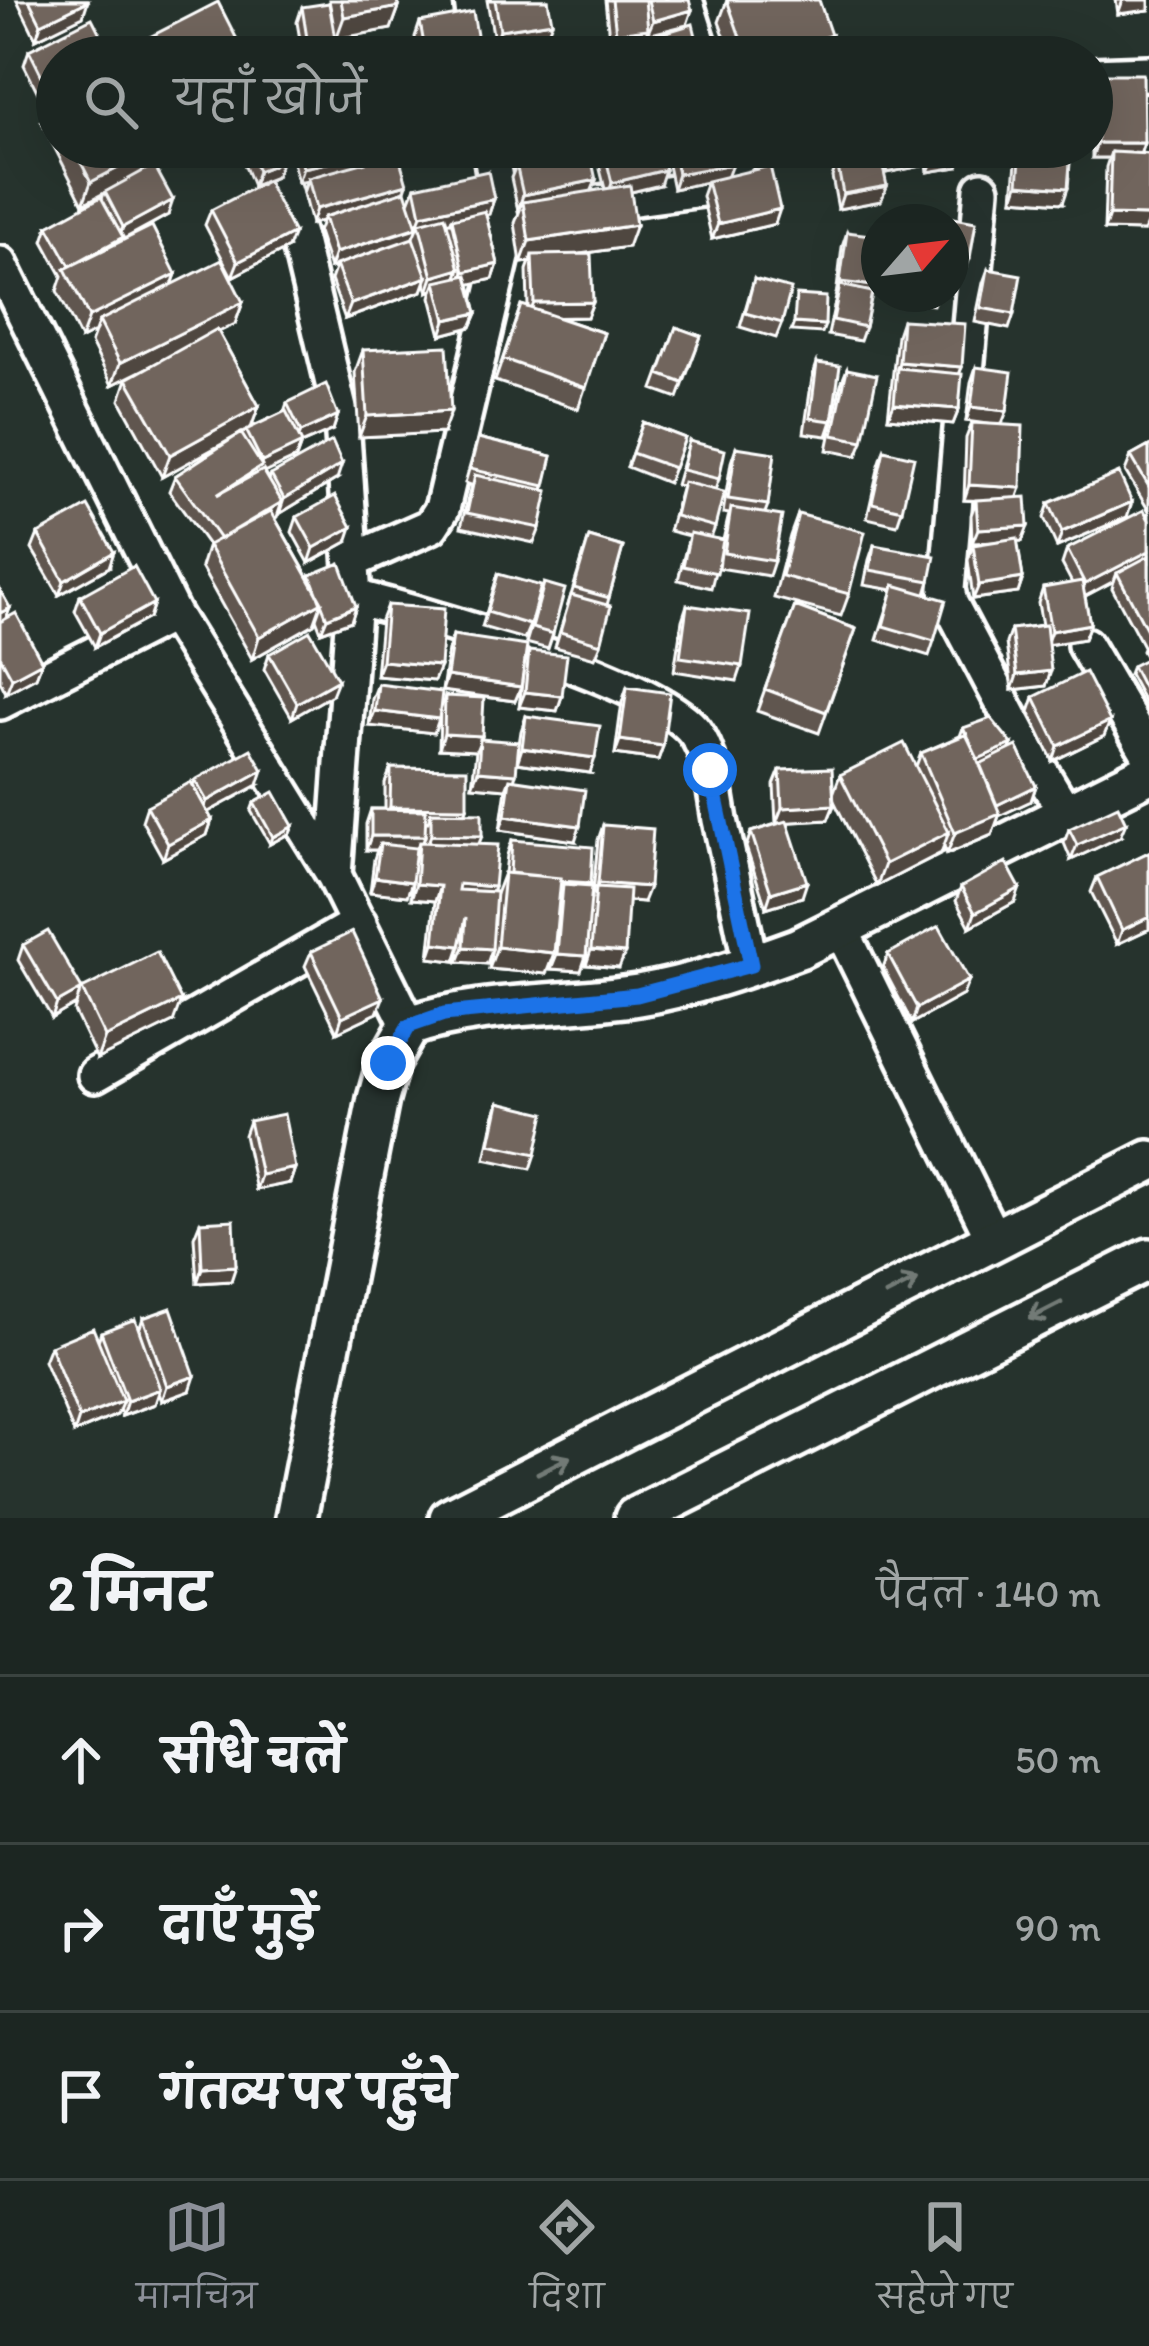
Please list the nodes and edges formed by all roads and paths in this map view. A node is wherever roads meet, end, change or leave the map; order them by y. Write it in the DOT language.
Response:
graph roads {
  1 [pos="472,0"];
  2 [pos="686,0"];
  3 [pos="476,36"];
  4 [pos="697,36"];
  5 [pos="1149,73"];
  6 [pos="1113,74"];
  7 [pos="276,168"];
  8 [pos="493,168"];
  9 [pos="735,168"];
  10 [pos="982,189"];
  11 [pos="499,218"];
  12 [pos="0,264"];
  13 [pos="352,562"];
  14 [pos="354,597"];
  15 [pos="173,614"];
  16 [pos="1085,645"];
  17 [pos="0,702"];
  18 [pos="1149,754"];
  19 [pos="1149,773"];
  20 [pos="1067,815"];
  21 [pos="334,875"];
  22 [pos="359,922"];
  23 [pos="840,927"];
  24 [pos="751,965"];
  25 [pos="409,1026"];
  26 [pos="95,1075"];
  27 [pos="1149,1161"];
  28 [pos="994,1240"];
  29 [pos="1149,1258"];
  30 [pos="292,1516"];
  31 [pos="450,1518"];
  32 [pos="635,1518"];
  1 -- 3 [label="street"];
  2 -- 4 [label="street"];
  5 -- 6 [label="street"];
  7 -- 13 [label="street"];
  8 -- 11 [label="street"];
  9 -- 11 [label="street"];
  10 -- 20 [label="street"];
  11 -- 13 [label="street"];
  12 -- 15 [label="street"];
  13 -- 14 [label="street"];
  14 -- 21 [label="street"];
  14 -- 24 [label="street"];
  15 -- 17 [label="street"];
  15 -- 21 [label="street"];
  16 -- 18 [label="street"];
  19 -- 20 [label="street"];
  20 -- 23 [label="street"];
  21 -- 22 [label="street"];
  22 -- 25 [label="street"];
  22 -- 26 [label="street"];
  23 -- 24 [label="street"];
  23 -- 28 [label="street"];
  24 -- 25 [label="street"];
  25 -- 30 [label="street"];
  27 -- 28 [label="street"];
  31 -- 28 [label="street, one-way"];
  29 -- 32 [label="street, one-way"];
}
